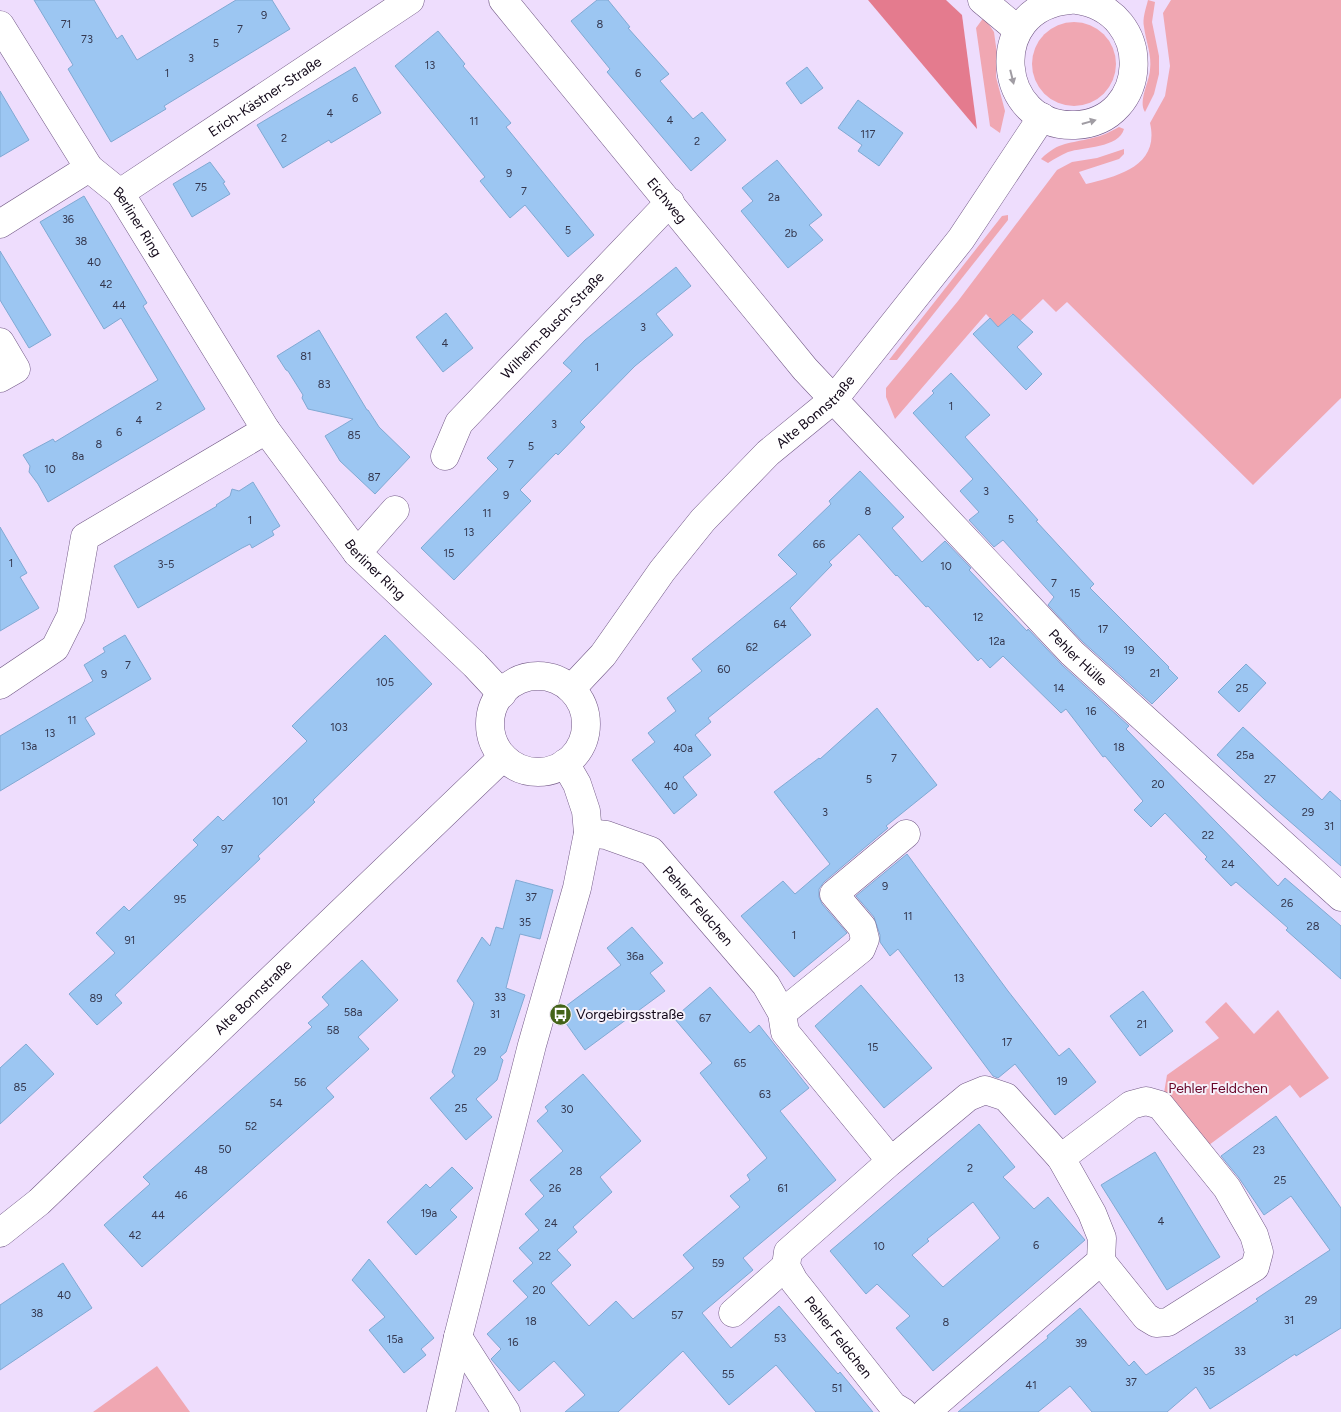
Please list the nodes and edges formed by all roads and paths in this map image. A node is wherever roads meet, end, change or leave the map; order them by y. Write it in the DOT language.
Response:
graph roads {
  1 [pos="410,0"];
  2 [pos="504,0"];
  3 [pos="982,0"];
  4 [pos="1076,0"];
  5 [pos="1050,2"];
  6 [pos="1113,6"];
  7 [pos="0,25"];
  8 [pos="1018,30"];
  9 [pos="1042,117"];
  10 [pos="89,168"];
  11 [pos="120,193"];
  12 [pos="670,202"];
  13 [pos="0,224"];
  14 [pos="0,342"];
  15 [pos="0,378"];
  16 [pos="834,399"];
  17 [pos="266,430"];
  18 [pos="445,456"];
  19 [pos="394,510"];
  20 [pos="357,553"];
  21 [pos="0,685"];
  22 [pos="571,689"];
  23 [pos="502,694"];
  24 [pos="503,757"];
  25 [pos="565,763"];
  26 [pos="588,833"];
  27 [pos="906,834"];
  28 [pos="1341,897"];
  29 [pos="782,1013"];
  30 [pos="1061,1158"];
  31 [pos="890,1161"];
  32 [pos="0,1233"];
  33 [pos="1101,1261"];
  34 [pos="786,1266"];
  35 [pos="733,1313"];
  36 [pos="458,1337"];
  37 [pos="894,1410"];
  38 [pos="441,1412"];
  39 [pos="506,1412"];
  40 [pos="926,1412"];
  1 -- 11 [label="street, Erich-Kästner-Straße"];
  2 -- 12 [label="street, Eichweg"];
  3 -- 8 [label="street"];
  4 -- 6 [label="street"];
  5 -- 8 [label="street"];
  9 -- 6 [label="street, one-way"];
  7 -- 10 [label="street, Berliner Ring"];
  8 -- 9 [label="street, one-way"];
  9 -- 16 [label="street, Alte Bonnstraße"];
  10 -- 11 [label="street, Berliner Ring"];
  10 -- 13 [label="street"];
  11 -- 17 [label="street, Berliner Ring"];
  12 -- 16 [label="street, Eichweg"];
  12 -- 18 [label="street, Wilhelm-Busch-Straße"];
  14 -- 15 [label="street"];
  16 -- 22 [label="street, Alte Bonnstraße"];
  16 -- 28 [label="street, Pehler Hülle"];
  17 -- 20 [label="street, Berliner Ring"];
  17 -- 21 [label="street"];
  19 -- 20 [label="street"];
  20 -- 23 [label="street, Berliner Ring"];
  22 -- 23 [label="street"];
  22 -- 25 [label="street"];
  23 -- 24 [label="street"];
  24 -- 25 [label="street"];
  24 -- 32 [label="street, Alte Bonnstraße"];
  25 -- 26 [label="street"];
  26 -- 29 [label="street, Pehler Feldchen"];
  26 -- 36 [label="street"];
  27 -- 29 [label="street"];
  29 -- 31 [label="street, Pehler Feldchen"];
  30 -- 31 [label="street"];
  30 -- 33 [label="street"];
  30 -- 33 [label="street"];
  31 -- 34 [label="street"];
  33 -- 40 [label="street"];
  34 -- 35 [label="street"];
  34 -- 37 [label="street, Pehler Feldchen"];
  36 -- 38 [label="street"];
  36 -- 39 [label="street"];
}
